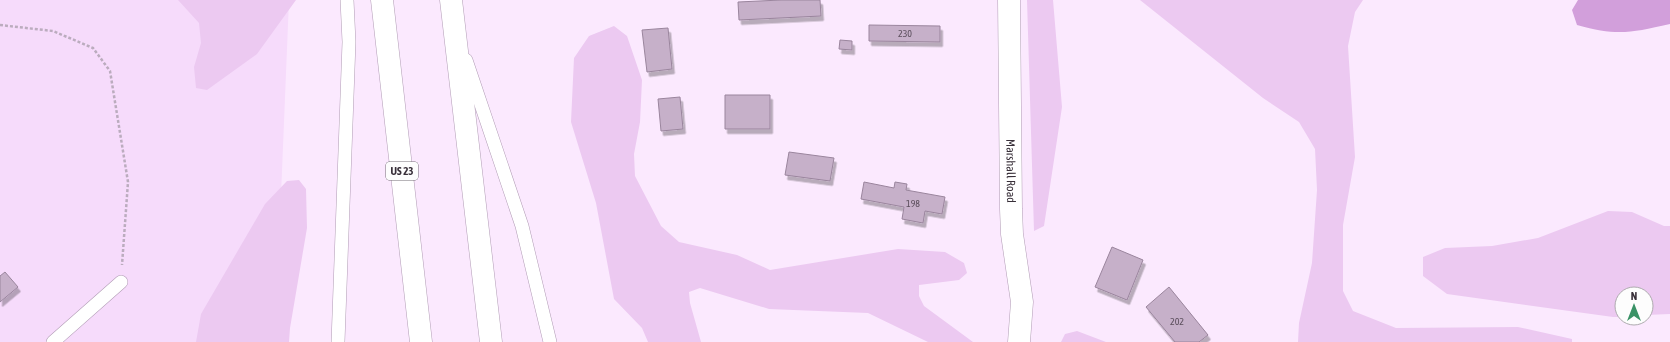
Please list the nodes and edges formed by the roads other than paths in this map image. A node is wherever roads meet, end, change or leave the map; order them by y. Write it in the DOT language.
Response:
graph roads {
  1 [pos="347,0"];
  2 [pos="382,0"];
  3 [pos="451,0"];
  4 [pos="1009,0"];
  5 [pos="454,28"];
  6 [pos="121,282"];
  7 [pos="53,342"];
  8 [pos="338,342"];
  9 [pos="422,342"];
  10 [pos="491,342"];
  11 [pos="550,342"];
  12 [pos="1019,342"];
  1 -- 8 [label="lane"];
  2 -- 9 [label="main road, US 23"];
  3 -- 5 [label="main road"];
  4 -- 12 [label="main road, Marshall Road"];
  5 -- 10 [label="main road"];
  5 -- 11 [label="lane"];
  6 -- 7 [label="lane"];
}
